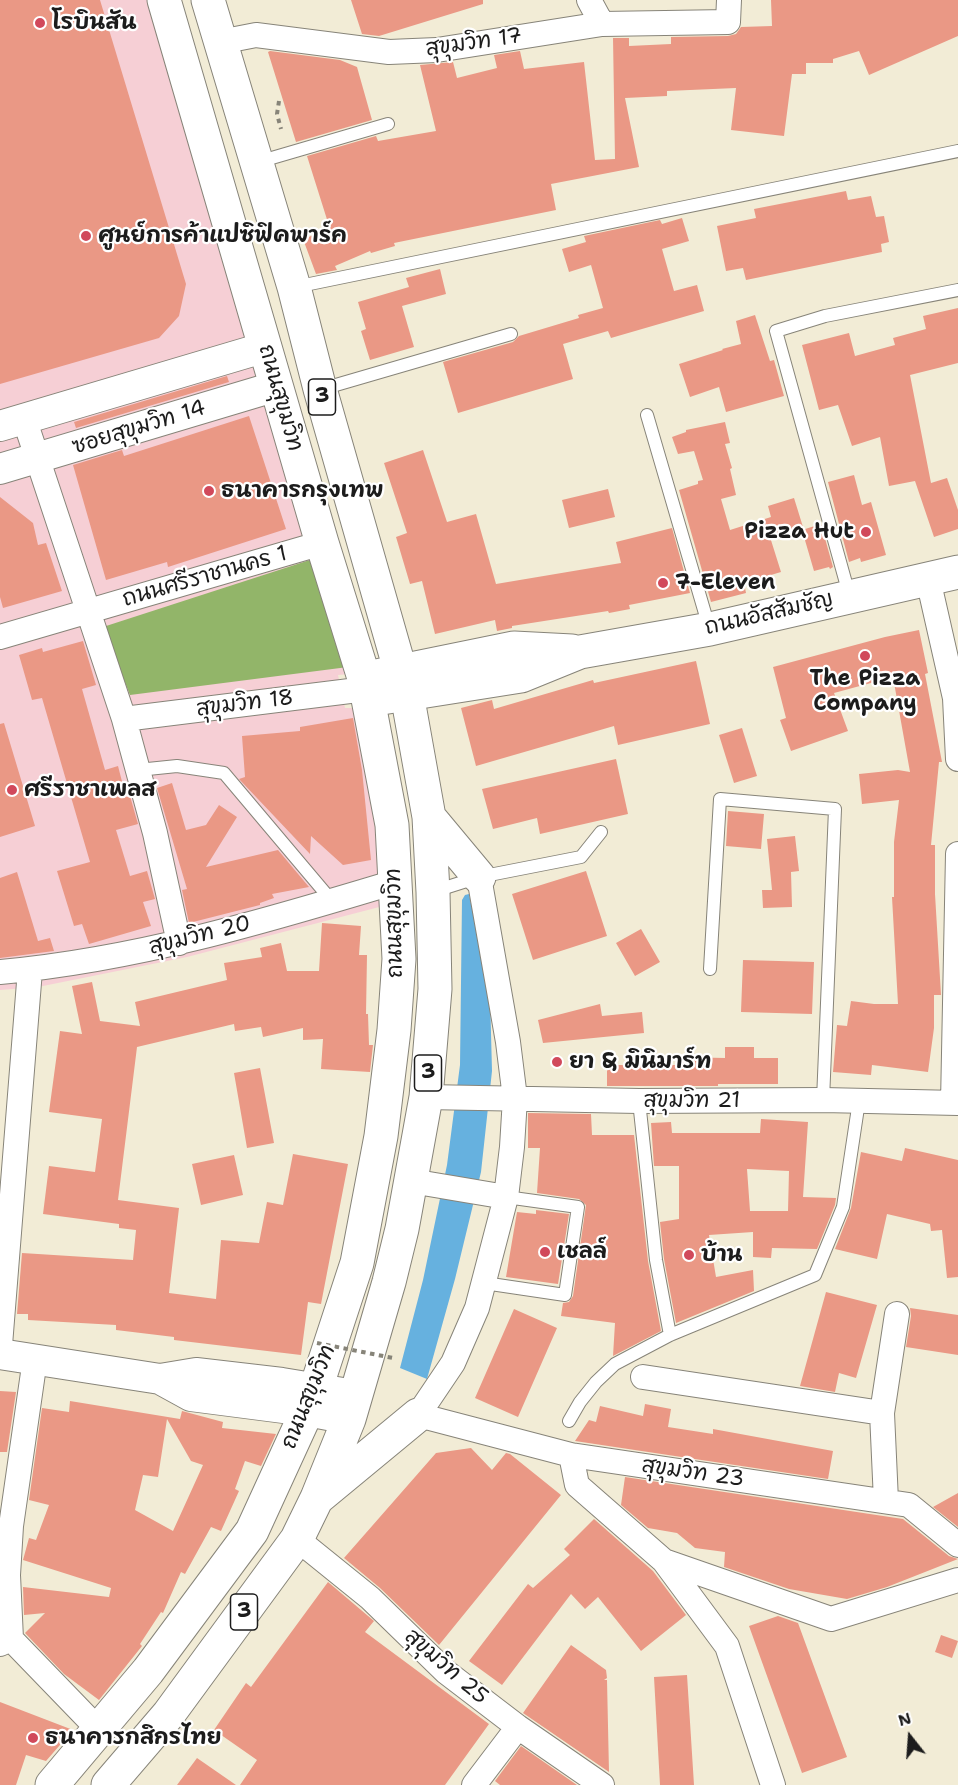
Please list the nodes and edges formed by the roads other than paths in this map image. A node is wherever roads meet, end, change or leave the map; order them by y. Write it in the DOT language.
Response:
graph roads {
  1 [pos="164,0"];
  2 [pos="208,0"];
  3 [pos="589,0"];
  4 [pos="729,11"];
  5 [pos="602,24"];
  6 [pos="220,42"];
  7 [pos="388,124"];
  8 [pos="958,151"];
  9 [pos="256,162"];
  10 [pos="294,287"];
  11 [pos="958,290"];
  12 [pos="511,334"];
  13 [pos="266,348"];
  14 [pos="277,386"];
  15 [pos="320,389"];
  16 [pos="647,415"];
  17 [pos="12,422"];
  18 [pos="36,458"];
  19 [pos="0,469"];
  20 [pos="322,543"];
  21 [pos="943,575"];
  22 [pos="850,596"];
  23 [pos="88,612"];
  24 [pos="710,629"];
  25 [pos="0,637"];
  26 [pos="404,682"];
  27 [pos="366,689"];
  28 [pos="124,719"];
  29 [pos="958,759"];
  30 [pos="138,770"];
  31 [pos="429,817"];
  32 [pos="601,832"];
  33 [pos="958,854"];
  34 [pos="479,877"];
  35 [pos="395,882"];
  36 [pos="434,892"];
  37 [pos="332,901"];
  38 [pos="179,944"];
  39 [pos="710,969"];
  40 [pos="30,970"];
  41 [pos="0,972"];
  42 [pos="440,1097"];
  43 [pos="504,1098"];
  44 [pos="824,1100"];
  45 [pos="639,1101"];
  46 [pos="859,1101"];
  47 [pos="956,1102"];
  48 [pos="424,1184"];
  49 [pos="494,1195"];
  50 [pos="484,1283"];
  51 [pos="897,1314"];
  52 [pos="670,1335"];
  53 [pos="0,1345"];
  54 [pos="0,1354"];
  55 [pos="35,1359"];
  56 [pos="643,1377"];
  57 [pos="311,1400"];
  58 [pos="352,1407"];
  59 [pos="882,1413"];
  60 [pos="418,1415"];
  61 [pos="569,1421"];
  62 [pos="571,1455"];
  63 [pos="317,1498"];
  64 [pos="886,1502"];
  65 [pos="297,1539"];
  66 [pos="958,1545"];
  67 [pos="664,1562"];
  68 [pos="958,1580"];
  69 [pos="6,1642"];
  70 [pos="518,1727"];
  71 [pos="99,1730"];
  72 [pos="52,1785"];
  73 [pos="108,1785"];
  74 [pos="474,1785"];
  75 [pos="602,1785"];
  76 [pos="772,1785"];
  1 -- 13 [label="main road, ถนนสุขุมวิท / 3"];
  2 -- 6 [label="main road, ถนนสุขุมวิท / 3"];
  3 -- 5 [label="street"];
  4 -- 5 [label="street, สุขุมวิท 17"];
  5 -- 6 [label="street, สุขุมวิท 17"];
  6 -- 9 [label="main road, ถนนสุขุมวิท / 3"];
  7 -- 9 [label="lane"];
  8 -- 10 [label="lane"];
  9 -- 10 [label="main road, ถนนสุขุมวิท / 3"];
  10 -- 15 [label="main road, ถนนสุขุมวิท / 3"];
  11 -- 22 [label="lane"];
  12 -- 15 [label="lane"];
  13 -- 14 [label="main road, ถนนสุขุมวิท / 3"];
  13 -- 17 [label="street, ซอยสุขุมวิท 14"];
  14 -- 18 [label="street, ซอยสุขุมวิท 14"];
  14 -- 20 [label="main road, ถนนสุขุมวิท / 3"];
  15 -- 26 [label="main road, ถนนสุขุมวิท / 3"];
  16 -- 24 [label="lane"];
  17 -- 18 [label="street"];
  18 -- 19 [label="street, ซอยสุขุมวิท 14"];
  18 -- 23 [label="street"];
  20 -- 23 [label="street, ถนนศรีราชานคร 1"];
  20 -- 27 [label="main road, ถนนสุขุมวิท / 3"];
  21 -- 22 [label="main road, ถนนอัสสัมชัญ"];
  21 -- 29 [label="street"];
  22 -- 24 [label="main road, ถนนอัสสัมชัญ"];
  23 -- 25 [label="street, ถนนศรีราชานคร 1"];
  23 -- 28 [label="street"];
  24 -- 26 [label="main road, ถนนอัสสัมชัญ"];
  26 -- 27 [label="main road, ถนนอัสสัมชัญ"];
  26 -- 31 [label="main road, ถนนสุขุมวิท / 3"];
  27 -- 28 [label="street, สุขุมวิท 18"];
  27 -- 35 [label="main road, ถนนสุขุมวิท / 3"];
  28 -- 30 [label="street"];
  30 -- 37 [label="lane"];
  30 -- 38 [label="street"];
  31 -- 34 [label="main road"];
  31 -- 36 [label="main road, ถนนสุขุมวิท / 3"];
  32 -- 34 [label="lane"];
  33 -- 47 [label="street"];
  34 -- 36 [label="lane"];
  34 -- 43 [label="street"];
  35 -- 37 [label="street, สุขุมวิท 20"];
  35 -- 57 [label="main road, ถนนสุขุมวิท / 3"];
  36 -- 42 [label="main road, ถนนสุขุมวิท / 3"];
  37 -- 38 [label="street, สุขุมวิท 20"];
  38 -- 40 [label="street, สุขุมวิท 20"];
  39 -- 44 [label="lane"];
  40 -- 41 [label="street, สุขุมวิท 20"];
  40 -- 53 [label="street"];
  42 -- 43 [label="street, สุขุมวิท 21"];
  42 -- 48 [label="main road, ถนนสุขุมวิท / 3"];
  43 -- 45 [label="street, สุขุมวิท 21"];
  43 -- 49 [label="street"];
  44 -- 45 [label="street, สุขุมวิท 21"];
  44 -- 46 [label="street, สุขุมวิท 21"];
  45 -- 52 [label="lane"];
  46 -- 47 [label="street, สุขุมวิท 21"];
  46 -- 52 [label="lane"];
  48 -- 49 [label="street"];
  48 -- 58 [label="main road, ถนนสุขุมวิท / 3"];
  49 -- 50 [label="street"];
  49 -- 50 [label="lane"];
  50 -- 60 [label="street"];
  51 -- 59 [label="street"];
  52 -- 61 [label="lane"];
  54 -- 55 [label="street"];
  55 -- 57 [label="street"];
  55 -- 69 [label="street"];
  56 -- 59 [label="street"];
  57 -- 58 [label="street"];
  57 -- 71 [label="main road, ถนนสุขุมวิท / 3"];
  58 -- 63 [label="main road, ถนนสุขุมวิท / 3"];
  59 -- 64 [label="street"];
  60 -- 62 [label="street, สุขุมวิท 23"];
  60 -- 63 [label="main road"];
  62 -- 64 [label="street, สุขุมวิท 23"];
  62 -- 67 [label="street"];
  63 -- 65 [label="main road, ถนนสุขุมวิท / 3"];
  64 -- 66 [label="street, สุขุมวิท 23"];
  65 -- 70 [label="street, สุขุมวิท 25"];
  65 -- 73 [label="main road, ถนนสุขุมวิท / 3"];
  67 -- 68 [label="street"];
  67 -- 76 [label="street"];
  69 -- 71 [label="street"];
  70 -- 74 [label="street"];
  70 -- 75 [label="street, สุขุมวิท 25"];
  71 -- 72 [label="main road, ถนนสุขุมวิท / 3"];
}
